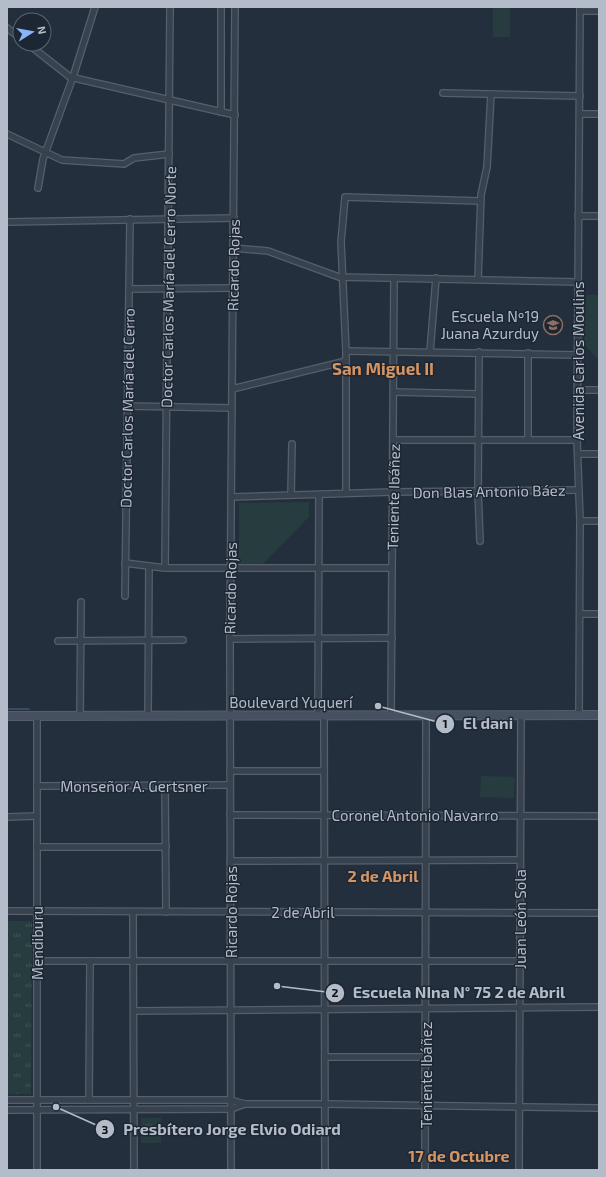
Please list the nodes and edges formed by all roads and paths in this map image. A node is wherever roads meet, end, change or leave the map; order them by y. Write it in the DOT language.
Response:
graph roads {
  1 [pos="95,7"];
  2 [pos="170,7"];
  3 [pos="221,7"];
  4 [pos="235,7"];
  5 [pos="580,9"];
  6 [pos="599,11"];
  7 [pos="39,52"];
  8 [pos="73,77"];
  9 [pos="443,93"];
  10 [pos="491,94"];
  11 [pos="580,96"];
  12 [pos="170,99"];
  13 [pos="221,112"];
  14 [pos="580,114"];
  15 [pos="599,114"];
  16 [pos="235,115"];
  17 [pos="7,134"];
  18 [pos="46,152"];
  19 [pos="169,154"];
  20 [pos="38,188"];
  21 [pos="480,201"];
  22 [pos="578,216"];
  23 [pos="599,216"];
  24 [pos="169,218"];
  25 [pos="234,218"];
  26 [pos="130,219"];
  27 [pos="7,222"];
  28 [pos="233,248"];
  29 [pos="344,277"];
  30 [pos="394,278"];
  31 [pos="436,278"];
  32 [pos="478,279"];
  33 [pos="578,282"];
  34 [pos="168,288"];
  35 [pos="233,288"];
  36 [pos="129,289"];
  37 [pos="346,351"];
  38 [pos="394,351"];
  39 [pos="430,352"];
  40 [pos="479,352"];
  41 [pos="528,353"];
  42 [pos="579,355"];
  43 [pos="346,361"];
  44 [pos="232,389"];
  45 [pos="578,390"];
  46 [pos="599,390"];
  47 [pos="394,392"];
  48 [pos="478,394"];
  49 [pos="127,406"];
  50 [pos="166,406"];
  51 [pos="232,408"];
  52 [pos="394,440"];
  53 [pos="478,440"];
  54 [pos="528,440"];
  55 [pos="577,440"];
  56 [pos="292,444"];
  57 [pos="578,454"];
  58 [pos="599,454"];
  59 [pos="579,490"];
  60 [pos="478,491"];
  61 [pos="393,492"];
  62 [pos="346,493"];
  63 [pos="292,495"];
  64 [pos="319,495"];
  65 [pos="231,497"];
  66 [pos="580,521"];
  67 [pos="599,521"];
  68 [pos="480,541"];
  69 [pos="126,563"];
  70 [pos="149,566"];
  71 [pos="165,568"];
  72 [pos="392,568"];
  73 [pos="231,569"];
  74 [pos="319,569"];
  75 [pos="125,596"];
  76 [pos="80,602"];
  77 [pos="580,614"];
  78 [pos="599,614"];
  79 [pos="392,638"];
  80 [pos="230,639"];
  81 [pos="318,639"];
  82 [pos="183,640"];
  83 [pos="58,641"];
  84 [pos="80,641"];
  85 [pos="148,641"];
  86 [pos="580,715"];
  87 [pos="7,716"];
  88 [pos="37,716"];
  89 [pos="80,716"];
  90 [pos="148,716"];
  91 [pos="229,716"];
  92 [pos="321,716"];
  93 [pos="391,716"];
  94 [pos="426,716"];
  95 [pos="521,716"];
  96 [pos="599,716"];
  97 [pos="230,770"];
  98 [pos="324,771"];
  99 [pos="230,785"];
  100 [pos="37,786"];
  101 [pos="165,786"];
  102 [pos="230,815"];
  103 [pos="325,815"];
  104 [pos="7,816"];
  105 [pos="37,816"];
  106 [pos="426,816"];
  107 [pos="521,816"];
  108 [pos="599,816"];
  109 [pos="38,847"];
  110 [pos="166,847"];
  111 [pos="325,860"];
  112 [pos="520,860"];
  113 [pos="230,861"];
  114 [pos="426,861"];
  115 [pos="7,911"];
  116 [pos="37,911"];
  117 [pos="133,912"];
  118 [pos="166,912"];
  119 [pos="230,912"];
  120 [pos="324,912"];
  121 [pos="426,912"];
  122 [pos="520,912"];
  123 [pos="599,913"];
  124 [pos="426,960"];
  125 [pos="37,961"];
  126 [pos="90,961"];
  127 [pos="133,961"];
  128 [pos="230,961"];
  129 [pos="325,961"];
  130 [pos="520,961"];
  131 [pos="520,1006"];
  132 [pos="599,1007"];
  133 [pos="231,1008"];
  134 [pos="426,1008"];
  135 [pos="325,1009"];
  136 [pos="134,1011"];
  137 [pos="325,1057"];
  138 [pos="426,1057"];
  139 [pos="38,1099"];
  140 [pos="7,1100"];
  141 [pos="89,1100"];
  142 [pos="133,1100"];
  143 [pos="230,1100"];
  144 [pos="245,1104"];
  145 [pos="325,1104"];
  146 [pos="425,1105"];
  147 [pos="520,1108"];
  148 [pos="599,1108"];
  149 [pos="133,1109"];
  150 [pos="230,1109"];
  151 [pos="7,1110"];
  152 [pos="38,1110"];
  153 [pos="37,1170"];
  154 [pos="134,1170"];
  155 [pos="231,1170"];
  156 [pos="325,1170"];
  157 [pos="425,1170"];
  158 [pos="520,1170"];
  1 -- 8 [label="street"];
  2 -- 12 [label="street, Doctor Carlos María del Cerro Norte"];
  3 -- 13 [label="street"];
  4 -- 16 [label="street, Ricardo Rojas"];
  5 -- 6 [label="street"];
  5 -- 11 [label="street, Avenida Carlos Moulins"];
  7 -- 8 [label="street"];
  8 -- 12 [label="street"];
  8 -- 18 [label="street"];
  9 -- 10 [label="street"];
  10 -- 11 [label="street"];
  10 -- 21 [label="street"];
  11 -- 14 [label="street, Avenida Carlos Moulins"];
  12 -- 13 [label="street"];
  12 -- 19 [label="street, Doctor Carlos María del Cerro Norte"];
  13 -- 16 [label="street"];
  14 -- 15 [label="street"];
  14 -- 22 [label="street, Avenida Carlos Moulins"];
  16 -- 25 [label="street, Ricardo Rojas"];
  17 -- 18 [label="street"];
  18 -- 19 [label="street"];
  18 -- 20 [label="street"];
  19 -- 24 [label="street, Doctor Carlos María del Cerro Norte"];
  21 -- 29 [label="street"];
  21 -- 32 [label="street"];
  22 -- 23 [label="street"];
  22 -- 33 [label="street, Avenida Carlos Moulins"];
  24 -- 25 [label="street"];
  24 -- 26 [label="street"];
  24 -- 34 [label="street, Doctor Carlos María del Cerro Norte"];
  25 -- 28 [label="street, Ricardo Rojas"];
  26 -- 27 [label="street"];
  26 -- 36 [label="street, Doctor Carlos María del Cerro"];
  28 -- 29 [label="street"];
  28 -- 35 [label="street, Ricardo Rojas"];
  29 -- 30 [label="street"];
  29 -- 37 [label="street"];
  30 -- 31 [label="street"];
  30 -- 38 [label="street, Teniente Ibáñez"];
  31 -- 32 [label="street"];
  31 -- 39 [label="street"];
  32 -- 33 [label="street"];
  33 -- 42 [label="street, Avenida Carlos Moulins"];
  34 -- 35 [label="street"];
  34 -- 36 [label="street"];
  34 -- 50 [label="street, Doctor Carlos María del Cerro Norte"];
  35 -- 44 [label="street, Ricardo Rojas"];
  36 -- 49 [label="street, Doctor Carlos María del Cerro"];
  37 -- 38 [label="street"];
  37 -- 43 [label="street"];
  38 -- 39 [label="street"];
  38 -- 47 [label="street, Teniente Ibáñez"];
  39 -- 40 [label="street"];
  40 -- 41 [label="street"];
  40 -- 48 [label="street"];
  41 -- 42 [label="street"];
  41 -- 54 [label="street"];
  42 -- 45 [label="street, Avenida Carlos Moulins"];
  43 -- 44 [label="street"];
  43 -- 62 [label="street"];
  44 -- 51 [label="street, Ricardo Rojas"];
  45 -- 46 [label="street"];
  45 -- 55 [label="street, Avenida Carlos Moulins"];
  47 -- 48 [label="street"];
  47 -- 52 [label="street, Teniente Ibáñez"];
  48 -- 53 [label="street"];
  49 -- 50 [label="street"];
  49 -- 69 [label="street, Doctor Carlos María del Cerro"];
  50 -- 51 [label="street"];
  50 -- 71 [label="street, Doctor Carlos María del Cerro Norte"];
  51 -- 65 [label="street, Ricardo Rojas"];
  52 -- 53 [label="street"];
  52 -- 61 [label="street, Teniente Ibáñez"];
  53 -- 54 [label="street"];
  53 -- 60 [label="street"];
  54 -- 55 [label="street"];
  55 -- 57 [label="street, Avenida Carlos Moulins"];
  56 -- 63 [label="street"];
  57 -- 58 [label="street"];
  57 -- 59 [label="street, Avenida Carlos Moulins"];
  59 -- 60 [label="street, Don Blas Antonio Báez"];
  59 -- 66 [label="street, Avenida Carlos Moulins"];
  60 -- 61 [label="street, Don Blas Antonio Báez"];
  60 -- 68 [label="street"];
  61 -- 62 [label="street, Don Blas Antonio Báez"];
  61 -- 72 [label="street, Teniente Ibáñez"];
  62 -- 64 [label="street, Don Blas Antonio Báez"];
  63 -- 64 [label="street, Don Blas Antonio Báez"];
  63 -- 65 [label="street, Don Blas Antonio Báez"];
  64 -- 74 [label="street"];
  65 -- 73 [label="street, Ricardo Rojas"];
  66 -- 67 [label="street"];
  66 -- 77 [label="street, Avenida Carlos Moulins"];
  69 -- 70 [label="street"];
  69 -- 75 [label="street, Doctor Carlos María del Cerro"];
  70 -- 71 [label="street"];
  70 -- 85 [label="street"];
  71 -- 73 [label="street"];
  72 -- 74 [label="street"];
  72 -- 79 [label="street, Teniente Ibáñez"];
  73 -- 74 [label="street"];
  73 -- 80 [label="street, Ricardo Rojas"];
  74 -- 81 [label="street"];
  76 -- 84 [label="street"];
  77 -- 78 [label="street"];
  77 -- 86 [label="street, Avenida Carlos Moulins"];
  79 -- 81 [label="street"];
  79 -- 93 [label="street, Teniente Ibáñez"];
  80 -- 81 [label="street"];
  80 -- 91 [label="street, Ricardo Rojas"];
  81 -- 92 [label="street"];
  82 -- 85 [label="street"];
  83 -- 84 [label="street"];
  84 -- 85 [label="street"];
  84 -- 89 [label="street"];
  85 -- 90 [label="street"];
  86 -- 95 [label="main road, Boulevard Yuquerí"];
  86 -- 96 [label="main road, Boulevard Yuquerí"];
  87 -- 88 [label="main road, Boulevard Yuquerí"];
  88 -- 89 [label="main road, Boulevard Yuquerí"];
  88 -- 100 [label="street, Mendiburu"];
  89 -- 90 [label="main road, Boulevard Yuquerí"];
  90 -- 91 [label="main road, Boulevard Yuquerí"];
  91 -- 92 [label="main road, Boulevard Yuquerí"];
  91 -- 97 [label="street, Ricardo Rojas"];
  92 -- 93 [label="main road, Boulevard Yuquerí"];
  92 -- 98 [label="street"];
  93 -- 94 [label="main road, Boulevard Yuquerí"];
  94 -- 95 [label="main road, Boulevard Yuquerí"];
  94 -- 106 [label="street, Teniente Ibáñez"];
  95 -- 107 [label="street, Juan León Sola"];
  97 -- 98 [label="street"];
  97 -- 99 [label="street, Ricardo Rojas"];
  98 -- 103 [label="street"];
  99 -- 101 [label="street, Monseñor A. Gertsner"];
  99 -- 102 [label="street, Ricardo Rojas"];
  100 -- 101 [label="street, Monseñor A. Gertsner"];
  100 -- 105 [label="street, Mendiburu"];
  101 -- 110 [label="street"];
  102 -- 103 [label="street, Coronel Antonio Navarro"];
  102 -- 113 [label="street, Ricardo Rojas"];
  103 -- 106 [label="street, Coronel Antonio Navarro"];
  103 -- 111 [label="street"];
  104 -- 105 [label="street"];
  105 -- 109 [label="street, Mendiburu"];
  106 -- 107 [label="street, Coronel Antonio Navarro"];
  106 -- 114 [label="street, Teniente Ibáñez"];
  107 -- 108 [label="street, Coronel Antonio Navarro"];
  107 -- 112 [label="street, Juan León Sola"];
  109 -- 110 [label="street"];
  109 -- 116 [label="street, Mendiburu"];
  110 -- 118 [label="street"];
  111 -- 113 [label="street"];
  111 -- 114 [label="street"];
  111 -- 120 [label="street"];
  112 -- 114 [label="street"];
  112 -- 122 [label="street, Juan León Sola"];
  113 -- 119 [label="street, Ricardo Rojas"];
  114 -- 121 [label="street, Teniente Ibáñez"];
  115 -- 116 [label="street, 2 de Abril"];
  116 -- 117 [label="street, 2 de Abril"];
  116 -- 125 [label="street, Mendiburu"];
  117 -- 118 [label="street, 2 de Abril"];
  117 -- 127 [label="street"];
  118 -- 119 [label="street, 2 de Abril"];
  119 -- 120 [label="street, 2 de Abril"];
  119 -- 128 [label="street, Ricardo Rojas"];
  120 -- 121 [label="street, 2 de Abril"];
  120 -- 129 [label="street"];
  121 -- 122 [label="street, 2 de Abril"];
  121 -- 124 [label="street, Teniente Ibáñez"];
  122 -- 123 [label="street, 2 de Abril"];
  122 -- 130 [label="street, Juan León Sola"];
  124 -- 129 [label="street"];
  124 -- 130 [label="street"];
  124 -- 134 [label="street, Teniente Ibáñez"];
  125 -- 126 [label="street"];
  125 -- 139 [label="street, Mendiburu"];
  126 -- 127 [label="street"];
  126 -- 141 [label="street"];
  127 -- 128 [label="street"];
  127 -- 136 [label="street"];
  128 -- 129 [label="street"];
  128 -- 133 [label="street, Ricardo Rojas"];
  129 -- 135 [label="street"];
  130 -- 131 [label="street, Juan León Sola"];
  131 -- 132 [label="street"];
  131 -- 134 [label="street"];
  131 -- 147 [label="street, Juan León Sola"];
  133 -- 135 [label="street"];
  133 -- 136 [label="street"];
  133 -- 143 [label="street, Ricardo Rojas"];
  134 -- 135 [label="street"];
  134 -- 138 [label="street, Teniente Ibáñez"];
  135 -- 137 [label="street"];
  136 -- 142 [label="street"];
  137 -- 138 [label="street"];
  137 -- 145 [label="street"];
  138 -- 146 [label="street, Teniente Ibáñez"];
  139 -- 140 [label="street"];
  139 -- 141 [label="street"];
  139 -- 152 [label="street, Mendiburu"];
  141 -- 142 [label="street"];
  142 -- 143 [label="street"];
  142 -- 149 [label="street"];
  143 -- 144 [label="street"];
  143 -- 150 [label="street, Ricardo Rojas"];
  144 -- 145 [label="street"];
  144 -- 150 [label="street"];
  145 -- 146 [label="street"];
  145 -- 156 [label="street"];
  146 -- 147 [label="street"];
  146 -- 157 [label="street, Teniente Ibáñez"];
  147 -- 148 [label="street"];
  147 -- 158 [label="street, Juan León Sola"];
  149 -- 150 [label="street"];
  149 -- 152 [label="street"];
  149 -- 154 [label="street"];
  150 -- 155 [label="street, Ricardo Rojas"];
  151 -- 152 [label="street"];
  152 -- 153 [label="street, Mendiburu"];
}
